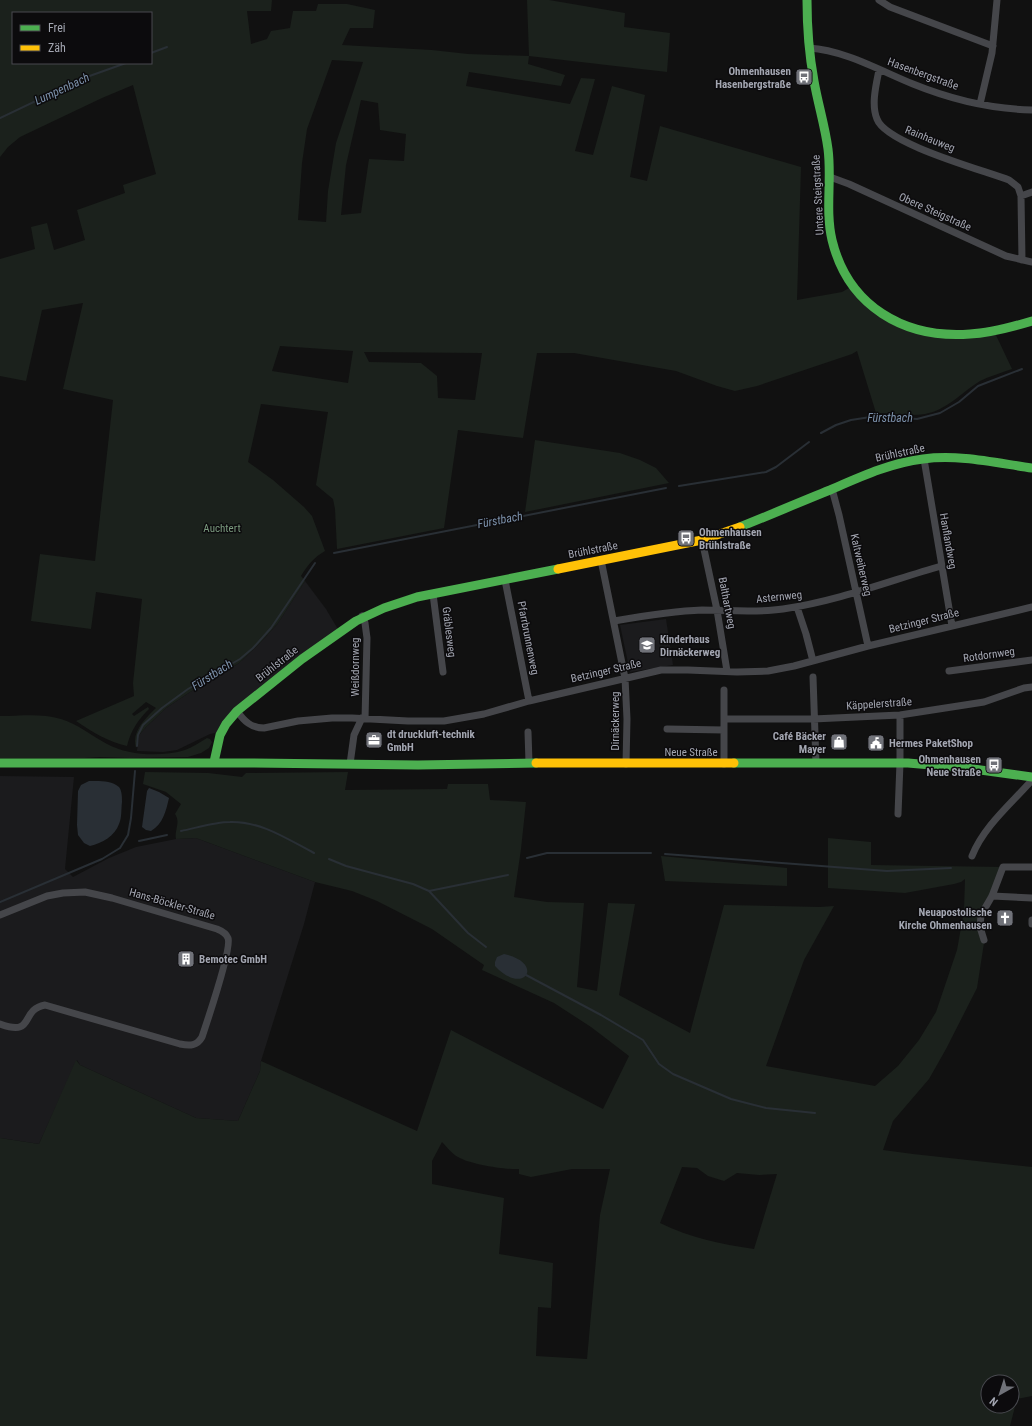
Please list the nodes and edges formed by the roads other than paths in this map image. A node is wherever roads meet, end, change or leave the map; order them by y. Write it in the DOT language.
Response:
graph roads {
  1 [pos="807,0"];
  2 [pos="880,0"];
  3 [pos="997,0"];
  4 [pos="993,46"];
  5 [pos="809,48"];
  6 [pos="879,70"];
  7 [pos="980,104"];
  8 [pos="1032,110"];
  9 [pos="830,177"];
  10 [pos="1032,192"];
  11 [pos="1021,196"];
  12 [pos="1022,260"];
  13 [pos="1032,262"];
  14 [pos="1032,321"];
  15 [pos="924,459"];
  16 [pos="1032,468"];
  17 [pos="832,489"];
  18 [pos="702,540"];
  19 [pos="601,560"];
  20 [pos="941,566"];
  21 [pos="505,580"];
  22 [pos="856,593"];
  23 [pos="433,594"];
  24 [pos="797,607"];
  25 [pos="1032,607"];
  26 [pos="717,610"];
  27 [pos="362,616"];
  28 [pos="614,621"];
  29 [pos="952,626"];
  30 [pos="868,646"];
  31 [pos="1032,660"];
  32 [pos="813,661"];
  33 [pos="949,671"];
  34 [pos="443,672"];
  35 [pos="727,672"];
  36 [pos="813,677"];
  37 [pos="626,678"];
  38 [pos="1032,687"];
  39 [pos="724,690"];
  40 [pos="529,701"];
  41 [pos="237,712"];
  42 [pos="900,715"];
  43 [pos="363,719"];
  44 [pos="724,719"];
  45 [pos="813,719"];
  46 [pos="667,729"];
  47 [pos="724,730"];
  48 [pos="528,732"];
  49 [pos="214,762"];
  50 [pos="0,763"];
  51 [pos="529,763"];
  52 [pos="816,763"];
  53 [pos="900,763"];
  54 [pos="350,764"];
  55 [pos="626,764"];
  56 [pos="724,764"];
  57 [pos="1032,777"];
  58 [pos="1032,780"];
  59 [pos="898,814"];
  60 [pos="972,856"];
  61 [pos="1032,867"];
  62 [pos="992,896"];
  63 [pos="1032,898"];
  64 [pos="0,915"];
  65 [pos="1032,920"];
  66 [pos="1032,924"];
  67 [pos="984,940"];
  68 [pos="0,1024"];
  1 -- 5 [label="street, Untere Steigstraße"];
  2 -- 4 [label="street"];
  3 -- 4 [label="street"];
  4 -- 7 [label="street"];
  5 -- 6 [label="street, Hasenbergstraße"];
  5 -- 9 [label="street, Untere Steigstraße"];
  6 -- 7 [label="street, Hasenbergstraße"];
  6 -- 11 [label="street, Rainhauweg"];
  7 -- 8 [label="street, Hasenbergstraße"];
  9 -- 12 [label="street, Obere Steigstraße"];
  9 -- 14 [label="street, Untere Steigstraße"];
  10 -- 11 [label="street"];
  11 -- 12 [label="street"];
  12 -- 13 [label="street, Obere Steigstraße"];
  15 -- 16 [label="street, Brühlstraße"];
  15 -- 17 [label="street, Brühlstraße"];
  15 -- 20 [label="street, Hanflandweg"];
  17 -- 18 [label="street, Brühlstraße"];
  17 -- 22 [label="street, Kaltweiherweg"];
  18 -- 19 [label="street, Brühlstraße"];
  18 -- 26 [label="street, Balthartweg"];
  19 -- 21 [label="street, Brühlstraße"];
  19 -- 28 [label="street, Dirnäckerweg"];
  20 -- 22 [label="street, Asternweg"];
  20 -- 29 [label="street, Hanflandweg"];
  21 -- 23 [label="street, Brühlstraße"];
  21 -- 40 [label="street, Pfarrbrunnenweg"];
  22 -- 24 [label="street, Asternweg"];
  22 -- 30 [label="street, Kaltweiherweg"];
  23 -- 27 [label="street, Brühlstraße"];
  23 -- 34 [label="street, Gräblesweg"];
  24 -- 26 [label="street, Asternweg"];
  24 -- 32 [label="street"];
  25 -- 29 [label="street, Betzinger Straße"];
  26 -- 28 [label="street, Asternweg"];
  26 -- 35 [label="street, Balthartweg"];
  27 -- 41 [label="street, Brühlstraße"];
  27 -- 43 [label="street, Weißdornweg"];
  28 -- 37 [label="street, Dirnäckerweg"];
  29 -- 30 [label="street, Betzinger Straße"];
  30 -- 32 [label="street, Betzinger Straße"];
  31 -- 33 [label="street, Rotdornweg"];
  32 -- 35 [label="street, Betzinger Straße"];
  35 -- 37 [label="street, Betzinger Straße"];
  36 -- 45 [label="street"];
  37 -- 40 [label="street, Betzinger Straße"];
  37 -- 55 [label="street, Dirnäckerweg"];
  38 -- 42 [label="street, Käppelerstraße"];
  39 -- 44 [label="street"];
  40 -- 43 [label="street, Betzinger Straße"];
  41 -- 43 [label="street, Betzinger Straße"];
  41 -- 49 [label="street, Brühlstraße"];
  42 -- 45 [label="street, Käppelerstraße"];
  42 -- 53 [label="street"];
  43 -- 54 [label="street, Weißdornweg"];
  44 -- 45 [label="street, Käppelerstraße"];
  44 -- 47 [label="street"];
  45 -- 52 [label="street"];
  46 -- 47 [label="street"];
  47 -- 56 [label="street"];
  48 -- 51 [label="street"];
  49 -- 50 [label="street, Neue Straße"];
  49 -- 54 [label="street, Neue Straße"];
  51 -- 54 [label="street, Neue Straße"];
  51 -- 55 [label="street, Neue Straße"];
  52 -- 53 [label="street, Neue Straße"];
  52 -- 56 [label="street, Neue Straße"];
  53 -- 57 [label="street, Neue Straße"];
  53 -- 59 [label="street"];
  55 -- 56 [label="street, Neue Straße"];
  58 -- 60 [label="street"];
  61 -- 62 [label="street"];
  62 -- 63 [label="street"];
  62 -- 67 [label="street"];
  64 -- 68 [label="street, Hans-Böckler-Straße"];
  65 -- 66 [label="street"];
}
